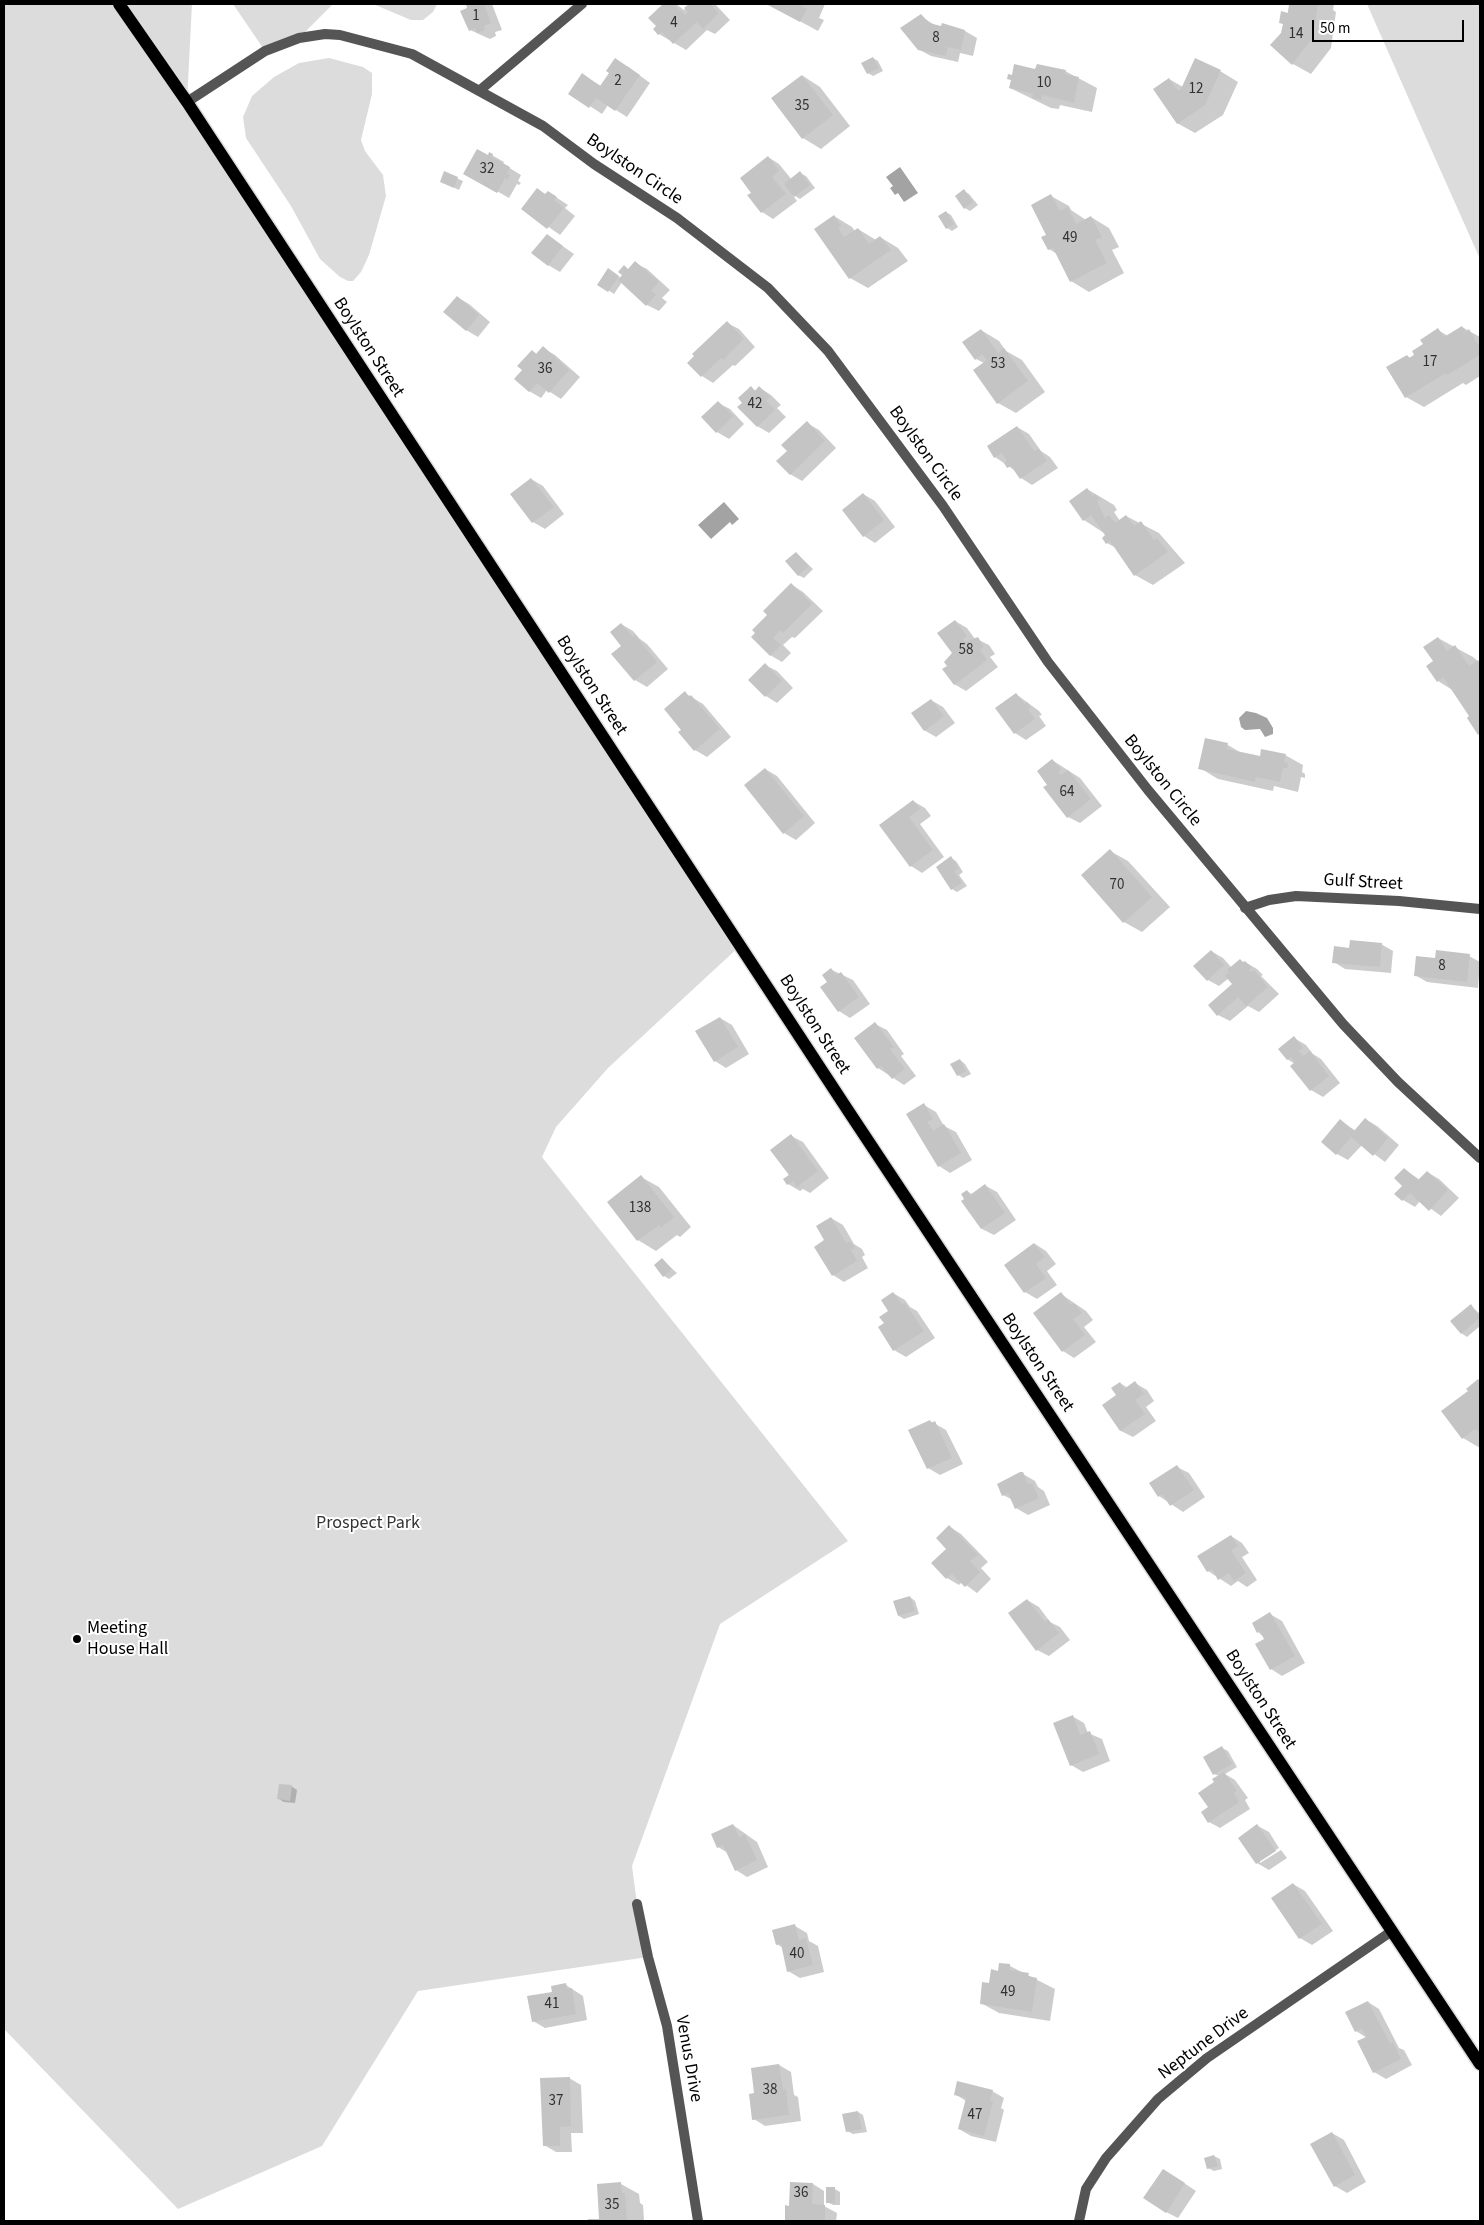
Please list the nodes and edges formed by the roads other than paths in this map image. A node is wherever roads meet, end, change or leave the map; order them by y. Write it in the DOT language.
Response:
graph roads {
  1 [pos="119,4"];
  2 [pos="582,4"];
  3 [pos="479,91"];
  4 [pos="187,102"];
  5 [pos="1245,908"];
  6 [pos="1480,909"];
  7 [pos="1480,1158"];
  8 [pos="637,1904"];
  9 [pos="1392,1931"];
  10 [pos="1480,2064"];
  11 [pos="698,2221"];
  12 [pos="1079,2221"];
  1 -- 4 [label="main road, Boylston Street"];
  2 -- 3 [label="street"];
  3 -- 4 [label="street, Boylston Circle"];
  3 -- 5 [label="street, Boylston Circle"];
  4 -- 9 [label="main road, Boylston Street"];
  5 -- 6 [label="street, Gulf Street"];
  5 -- 7 [label="street, Boylston Circle"];
  8 -- 11 [label="street, Venus Drive"];
  9 -- 10 [label="main road, Boylston Street"];
  9 -- 12 [label="street, Neptune Drive"];
}
